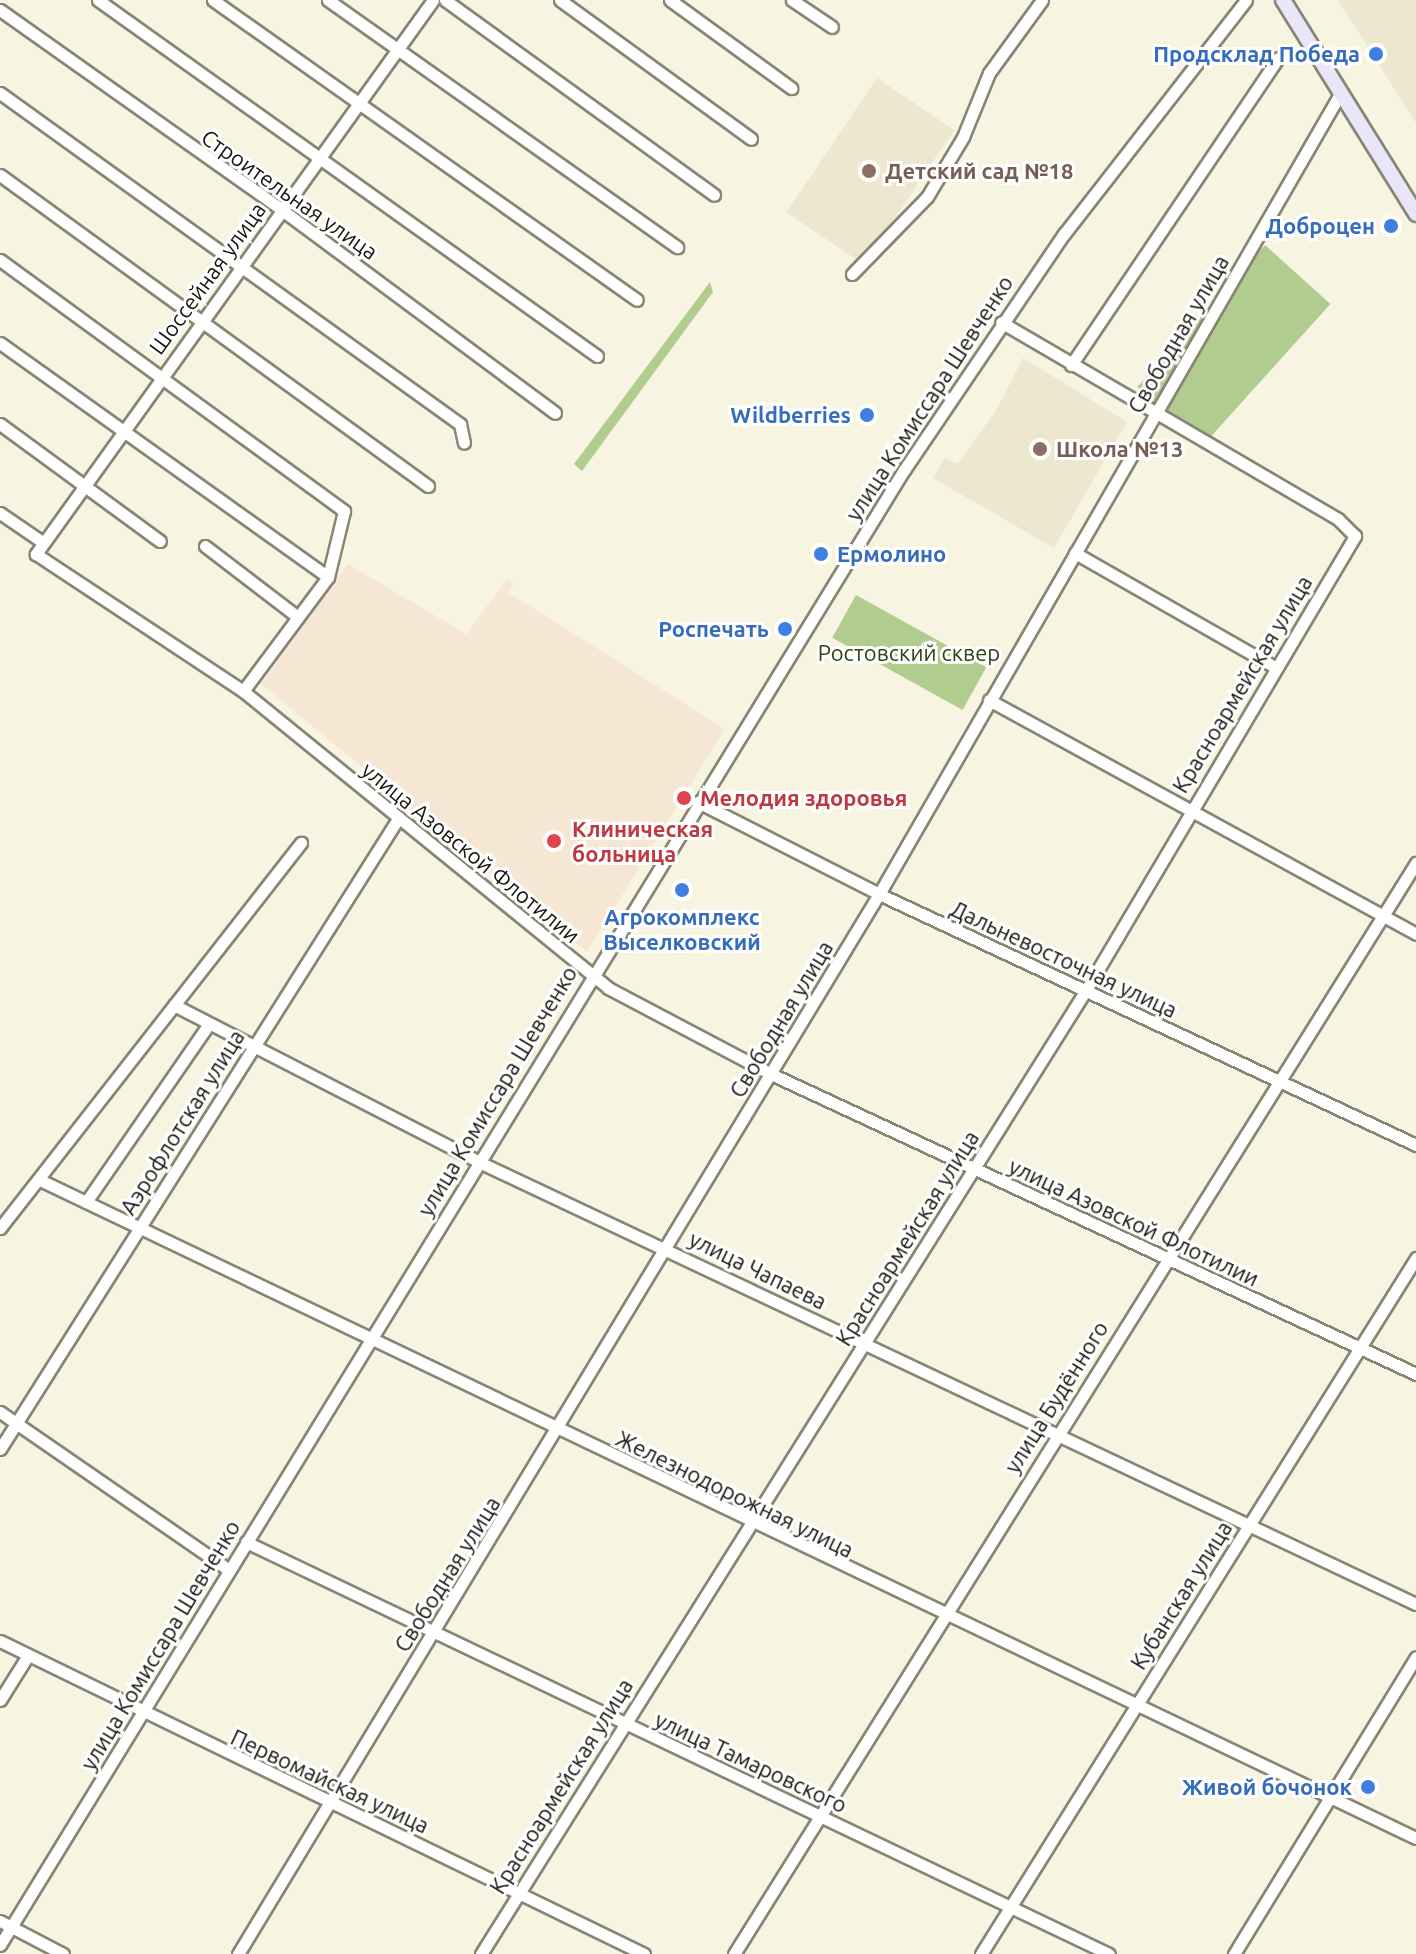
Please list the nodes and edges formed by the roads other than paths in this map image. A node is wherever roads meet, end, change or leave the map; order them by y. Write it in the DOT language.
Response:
graph roads {
  1 [pos="98,0"];
  2 [pos="213,0"];
  3 [pos="328,0"];
  4 [pos="433,0"];
  5 [pos="445,0"];
  6 [pos="560,0"];
  7 [pos="670,0"];
  8 [pos="792,0"];
  9 [pos="1042,0"];
  10 [pos="1246,0"];
  11 [pos="1283,0"];
  12 [pos="0,10"];
  13 [pos="832,27"];
  14 [pos="398,49"];
  15 [pos="1278,58"];
  16 [pos="791,88"];
  17 [pos="0,93"];
  18 [pos="1340,94"];
  19 [pos="356,100"];
  20 [pos="751,139"];
  21 [pos="318,155"];
  22 [pos="0,175"];
  23 [pos="714,195"];
  24 [pos="282,210"];
  25 [pos="1416,214"];
  26 [pos="677,247"];
  27 [pos="0,260"];
  28 [pos="240,266"];
  29 [pos="852,274"];
  30 [pos="637,300"];
  31 [pos="200,320"];
  32 [pos="1001,322"];
  33 [pos="0,343"];
  34 [pos="597,356"];
  35 [pos="1071,365"];
  36 [pos="161,376"];
  37 [pos="555,413"];
  38 [pos="1155,415"];
  39 [pos="0,424"];
  40 [pos="122,429"];
  41 [pos="464,443"];
  42 [pos="82,484"];
  43 [pos="428,486"];
  44 [pos="0,513"];
  45 [pos="41,541"];
  46 [pos="160,541"];
  47 [pos="205,546"];
  48 [pos="1075,553"];
  49 [pos="328,577"];
  50 [pos="298,617"];
  51 [pos="1275,667"];
  52 [pos="246,693"];
  53 [pos="989,700"];
  54 [pos="698,802"];
  55 [pos="1190,810"];
  56 [pos="399,817"];
  57 [pos="301,843"];
  58 [pos="1416,863"];
  59 [pos="879,894"];
  60 [pos="1384,915"];
  61 [pos="1416,934"];
  62 [pos="590,976"];
  63 [pos="1086,990"];
  64 [pos="174,1005"];
  65 [pos="208,1025"];
  66 [pos="252,1046"];
  67 [pos="771,1074"];
  68 [pos="1276,1081"];
  69 [pos="1416,1145"];
  70 [pos="477,1161"];
  71 [pos="972,1169"];
  72 [pos="40,1180"];
  73 [pos="86,1202"];
  74 [pos="140,1227"];
  75 [pos="0,1228"];
  76 [pos="667,1248"];
  77 [pos="1167,1258"];
  78 [pos="1416,1258"];
  79 [pos="369,1339"];
  80 [pos="865,1344"];
  81 [pos="1359,1347"];
  82 [pos="1416,1374"];
  83 [pos="0,1412"];
  84 [pos="14,1422"];
  85 [pos="558,1432"];
  86 [pos="1056,1434"];
  87 [pos="0,1449"];
  88 [pos="751,1522"];
  89 [pos="1247,1526"];
  90 [pos="246,1542"];
  91 [pos="229,1570"];
  92 [pos="1416,1604"];
  93 [pos="943,1616"];
  94 [pos="433,1633"];
  95 [pos="0,1641"];
  96 [pos="27,1657"];
  97 [pos="1416,1657"];
  98 [pos="0,1700"];
  99 [pos="1136,1706"];
  100 [pos="141,1714"];
  101 [pos="622,1724"];
  102 [pos="1330,1796"];
  103 [pos="330,1803"];
  104 [pos="819,1815"];
  105 [pos="1416,1838"];
  106 [pos="519,1893"];
  107 [pos="1011,1907"];
  108 [pos="6,1924"];
  109 [pos="0,1945"];
  110 [pos="63,1954"];
  111 [pos="238,1954"];
  112 [pos="481,1954"];
  113 [pos="644,1954"];
  114 [pos="734,1954"];
  115 [pos="981,1954"];
  116 [pos="1109,1954"];
  117 [pos="1234,1954"];
  1 -- 21 [label="street"];
  2 -- 19 [label="street"];
  3 -- 14 [label="street"];
  4 -- 14 [label="street, Шоссейная улица"];
  5 -- 23 [label="street"];
  6 -- 20 [label="street"];
  7 -- 16 [label="street"];
  8 -- 13 [label="street"];
  9 -- 29 [label="street"];
  10 -- 32 [label="street, улица Комиссара Шевченко"];
  11 -- 18 [label="street"];
  12 -- 24 [label="street, Строительная улица"];
  14 -- 19 [label="street, Шоссейная улица"];
  14 -- 26 [label="street"];
  15 -- 35 [label="street"];
  17 -- 28 [label="street"];
  18 -- 25 [label="street"];
  18 -- 38 [label="street, Свободная улица"];
  19 -- 21 [label="street, Шоссейная улица"];
  19 -- 30 [label="street"];
  21 -- 24 [label="street, Шоссейная улица"];
  21 -- 34 [label="street"];
  22 -- 31 [label="street"];
  24 -- 28 [label="street, Шоссейная улица"];
  24 -- 37 [label="street, Строительная улица"];
  27 -- 36 [label="street"];
  28 -- 31 [label="street, Шоссейная улица"];
  28 -- 41 [label="street"];
  31 -- 36 [label="street, Шоссейная улица"];
  31 -- 43 [label="street"];
  32 -- 35 [label="street"];
  32 -- 54 [label="street, улица Комиссара Шевченко"];
  33 -- 40 [label="street"];
  35 -- 38 [label="street"];
  36 -- 40 [label="street, Шоссейная улица"];
  36 -- 49 [label="street"];
  38 -- 48 [label="street, Свободная улица"];
  38 -- 51 [label="street, Красноармейская улица"];
  39 -- 42 [label="street"];
  40 -- 42 [label="street, Шоссейная улица"];
  40 -- 49 [label="street"];
  42 -- 45 [label="street, Шоссейная улица"];
  42 -- 46 [label="street"];
  44 -- 45 [label="street"];
  45 -- 52 [label="street"];
  47 -- 50 [label="street"];
  48 -- 51 [label="street"];
  48 -- 53 [label="street, Свободная улица"];
  49 -- 50 [label="street"];
  50 -- 52 [label="street"];
  51 -- 55 [label="street, Красноармейская улица"];
  52 -- 56 [label="street, улица Азовской Флотилии"];
  53 -- 55 [label="street"];
  53 -- 59 [label="street, Свободная улица"];
  54 -- 59 [label="street, Дальневосточная улица"];
  54 -- 62 [label="street, улица Комиссара Шевченко"];
  55 -- 60 [label="street"];
  55 -- 63 [label="street, Красноармейская улица"];
  56 -- 62 [label="street, улица Азовской Флотилии"];
  56 -- 66 [label="street, Аэрофлотская улица"];
  57 -- 64 [label="street"];
  58 -- 60 [label="street, улица Будённого"];
  59 -- 63 [label="street, Дальневосточная улица"];
  59 -- 67 [label="street, Свободная улица"];
  60 -- 61 [label="street"];
  60 -- 68 [label="street, улица Будённого"];
  62 -- 67 [label="street, улица Азовской Флотилии"];
  62 -- 70 [label="street, улица Комиссара Шевченко"];
  63 -- 68 [label="street, Дальневосточная улица"];
  63 -- 71 [label="street, Красноармейская улица"];
  64 -- 65 [label="street, улица Чапаева"];
  64 -- 72 [label="street"];
  65 -- 66 [label="street, улица Чапаева"];
  65 -- 73 [label="street"];
  66 -- 70 [label="street, улица Чапаева"];
  66 -- 74 [label="street, Аэрофлотская улица"];
  67 -- 71 [label="street, улица Азовской Флотилии"];
  67 -- 76 [label="street, Свободная улица"];
  68 -- 69 [label="street, Дальневосточная улица"];
  68 -- 77 [label="street, улица Будённого"];
  70 -- 76 [label="street, улица Чапаева"];
  70 -- 79 [label="street, улица Комиссара Шевченко"];
  71 -- 77 [label="street, улица Азовской Флотилии"];
  71 -- 80 [label="street, Красноармейская улица"];
  72 -- 73 [label="street, Железнодорожная улица"];
  72 -- 75 [label="street"];
  73 -- 74 [label="street, Железнодорожная улица"];
  74 -- 79 [label="street, Железнодорожная улица"];
  74 -- 84 [label="street, Аэрофлотская улица"];
  76 -- 80 [label="street, улица Чапаева"];
  76 -- 85 [label="street, Свободная улица"];
  77 -- 81 [label="street, улица Азовской Флотилии"];
  77 -- 86 [label="street, улица Будённого"];
  78 -- 81 [label="street, Кубанская улица"];
  79 -- 85 [label="street, Железнодорожная улица"];
  79 -- 90 [label="street, улица Комиссара Шевченко"];
  80 -- 86 [label="street, улица Чапаева"];
  80 -- 88 [label="street, Красноармейская улица"];
  81 -- 82 [label="street, улица Азовской Флотилии"];
  81 -- 89 [label="street, Кубанская улица"];
  83 -- 84 [label="street"];
  84 -- 87 [label="street, Аэрофлотская улица"];
  84 -- 91 [label="street"];
  85 -- 88 [label="street, Железнодорожная улица"];
  85 -- 94 [label="street, Свободная улица"];
  86 -- 89 [label="street, улица Чапаева"];
  86 -- 93 [label="street, улица Будённого"];
  88 -- 93 [label="street, Железнодорожная улица"];
  88 -- 101 [label="street, Красноармейская улица"];
  89 -- 92 [label="street, улица Чапаева"];
  89 -- 99 [label="street, Кубанская улица"];
  90 -- 91 [label="street, улица Комиссара Шевченко"];
  90 -- 94 [label="street, улица Тамаровского"];
  91 -- 100 [label="street, улица Комиссара Шевченко"];
  93 -- 99 [label="street, Железнодорожная улица"];
  93 -- 104 [label="street, улица Будённого"];
  94 -- 101 [label="street, улица Тамаровского"];
  94 -- 103 [label="street, Свободная улица"];
  95 -- 96 [label="street, Первомайская улица"];
  96 -- 98 [label="street"];
  96 -- 100 [label="street, Первомайская улица"];
  97 -- 102 [label="street"];
  99 -- 102 [label="street, Железнодорожная улица"];
  99 -- 107 [label="street, Кубанская улица"];
  100 -- 103 [label="street, Первомайская улица"];
  100 -- 108 [label="street, улица Комиссара Шевченко"];
  101 -- 104 [label="street, улица Тамаровского"];
  101 -- 106 [label="street, Красноармейская улица"];
  102 -- 105 [label="street, Железнодорожная улица"];
  102 -- 117 [label="street"];
  103 -- 106 [label="street, Первомайская улица"];
  103 -- 111 [label="street, Свободная улица"];
  104 -- 107 [label="street, улица Тамаровского"];
  104 -- 114 [label="street, улица Будённого"];
  106 -- 112 [label="street, Красноармейская улица"];
  106 -- 113 [label="street, Первомайская улица"];
  107 -- 115 [label="street, Кубанская улица"];
  107 -- 116 [label="street, улица Тамаровского"];
  108 -- 109 [label="street, улица Комиссара Шевченко"];
  108 -- 110 [label="street"];
}
